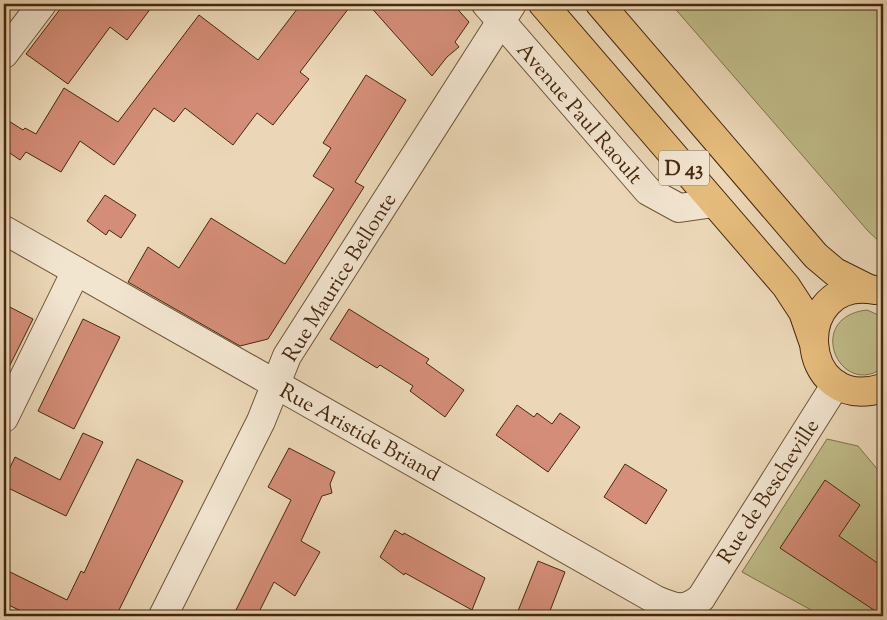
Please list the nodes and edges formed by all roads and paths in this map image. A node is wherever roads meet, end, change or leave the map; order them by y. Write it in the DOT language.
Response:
graph roads {
  1 [pos="42,4"];
  2 [pos="543,4"];
  3 [pos="600,4"];
  4 [pos="500,10"];
  5 [pos="4,54"];
  6 [pos="714,203"];
  7 [pos="4,230"];
  8 [pos="76,271"];
  9 [pos="876,291"];
  10 [pos="813,341"];
  11 [pos="275,384"];
  12 [pos="845,387"];
  13 [pos="883,388"];
  14 [pos="883,406"];
  15 [pos="4,418"];
  16 [pos="705,607"];
  17 [pos="163,616"];
  1 -- 5 [label="street"];
  2 -- 6 [label="main road, Avenue Paul Raoult / D 43"];
  3 -- 9 [label="main road, D 43"];
  4 -- 6 [label="street, Avenue Paul Raoult"];
  4 -- 11 [label="street, Rue Maurice Bellonte"];
  6 -- 10 [label="main road, Avenue Paul Raoult / D 43"];
  7 -- 8 [label="street, Rue Aristide Briand"];
  8 -- 11 [label="street, Rue Aristide Briand"];
  8 -- 15 [label="street"];
  9 -- 10 [label="main road"];
  10 -- 12 [label="main road, Avenue Paul Raoult"];
  11 -- 16 [label="street, Rue Aristide Briand"];
  11 -- 17 [label="street, Rue Maurice Bellonte"];
  12 -- 13 [label="main road"];
  12 -- 14 [label="main road, Avenue Paul Raoult"];
  12 -- 16 [label="street, Rue de Bescheville"];
}
